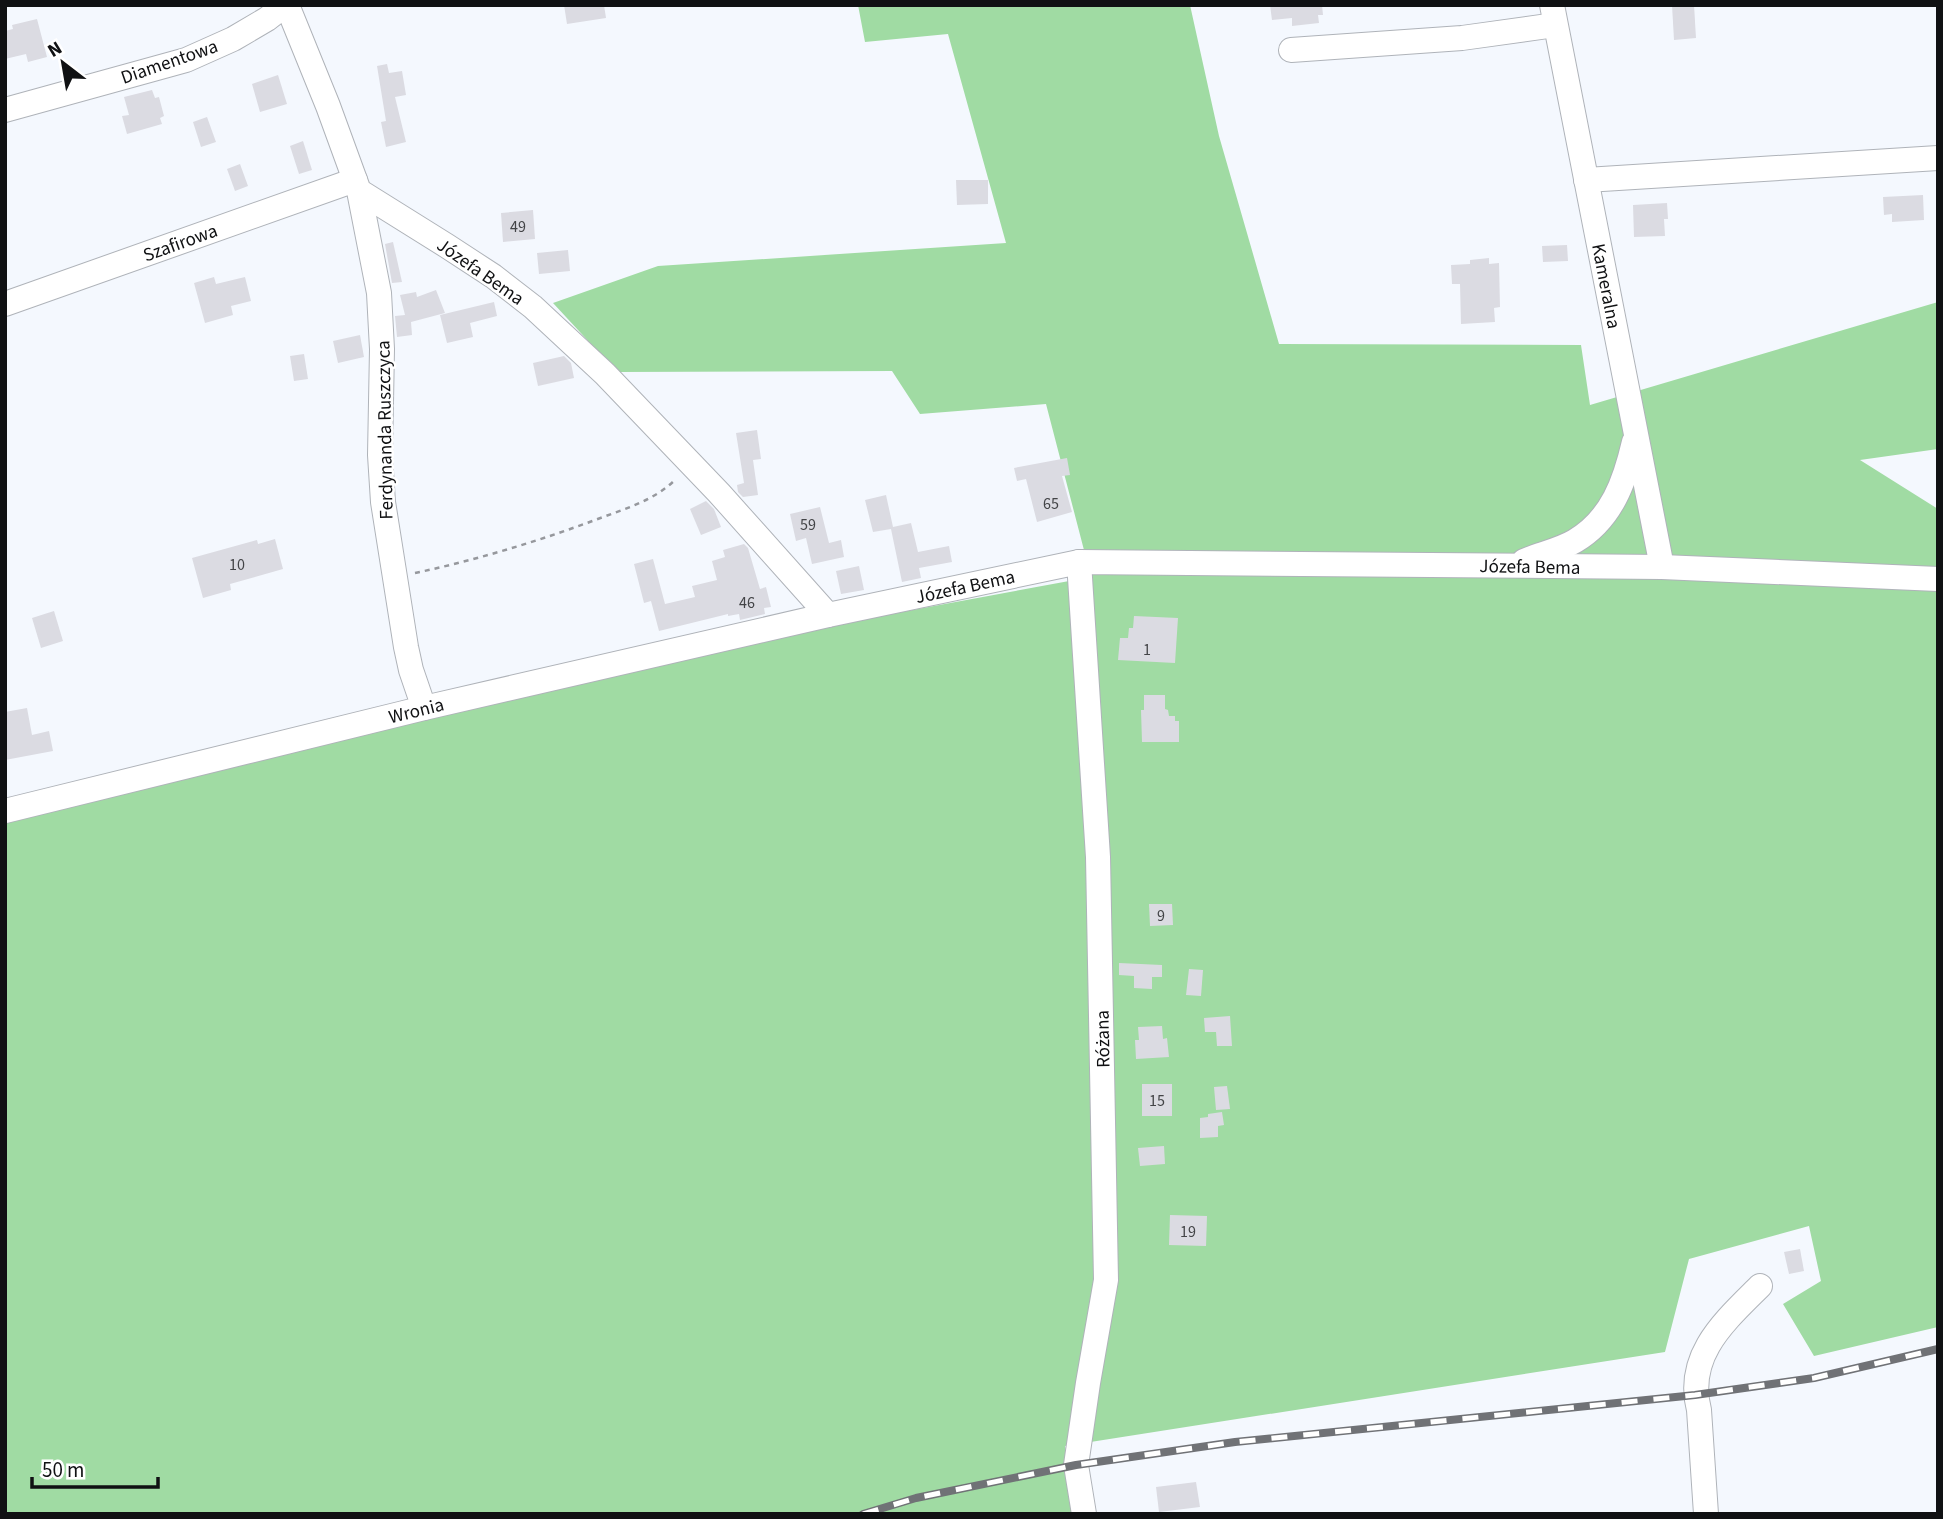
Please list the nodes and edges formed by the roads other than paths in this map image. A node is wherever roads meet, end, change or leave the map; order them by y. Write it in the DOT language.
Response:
graph roads {
  1 [pos="286,5"];
  2 [pos="1554,15"];
  3 [pos="1290,50"];
  4 [pos="5,110"];
  5 [pos="1938,158"];
  6 [pos="1586,180"];
  7 [pos="357,186"];
  8 [pos="5,304"];
  9 [pos="1636,434"];
  10 [pos="1079,562"];
  11 [pos="1510,566"];
  12 [pos="1662,567"];
  13 [pos="1938,579"];
  14 [pos="828,615"];
  15 [pos="424,708"];
  16 [pos="5,811"];
  17 [pos="1760,1286"];
  18 [pos="1084,1514"];
  19 [pos="1706,1514"];
  1 -- 4 [label="street, Diamentowa"];
  1 -- 7 [label="street"];
  2 -- 3 [label="street"];
  2 -- 6 [label="street, Kameralna"];
  5 -- 6 [label="street"];
  6 -- 9 [label="street, Kameralna"];
  7 -- 8 [label="street, Szafirowa"];
  7 -- 14 [label="street, Józefa Bema"];
  7 -- 15 [label="street, Ferdynanda Ruszczyca"];
  9 -- 11 [label="street"];
  9 -- 12 [label="street, Kameralna"];
  10 -- 11 [label="street, Józefa Bema"];
  10 -- 14 [label="street, Józefa Bema"];
  10 -- 18 [label="street, Różana"];
  11 -- 12 [label="street, Józefa Bema"];
  12 -- 13 [label="street, Józefa Bema"];
  14 -- 15 [label="street, Wronia"];
  15 -- 16 [label="street, Wronia"];
  17 -- 19 [label="street"];
}
